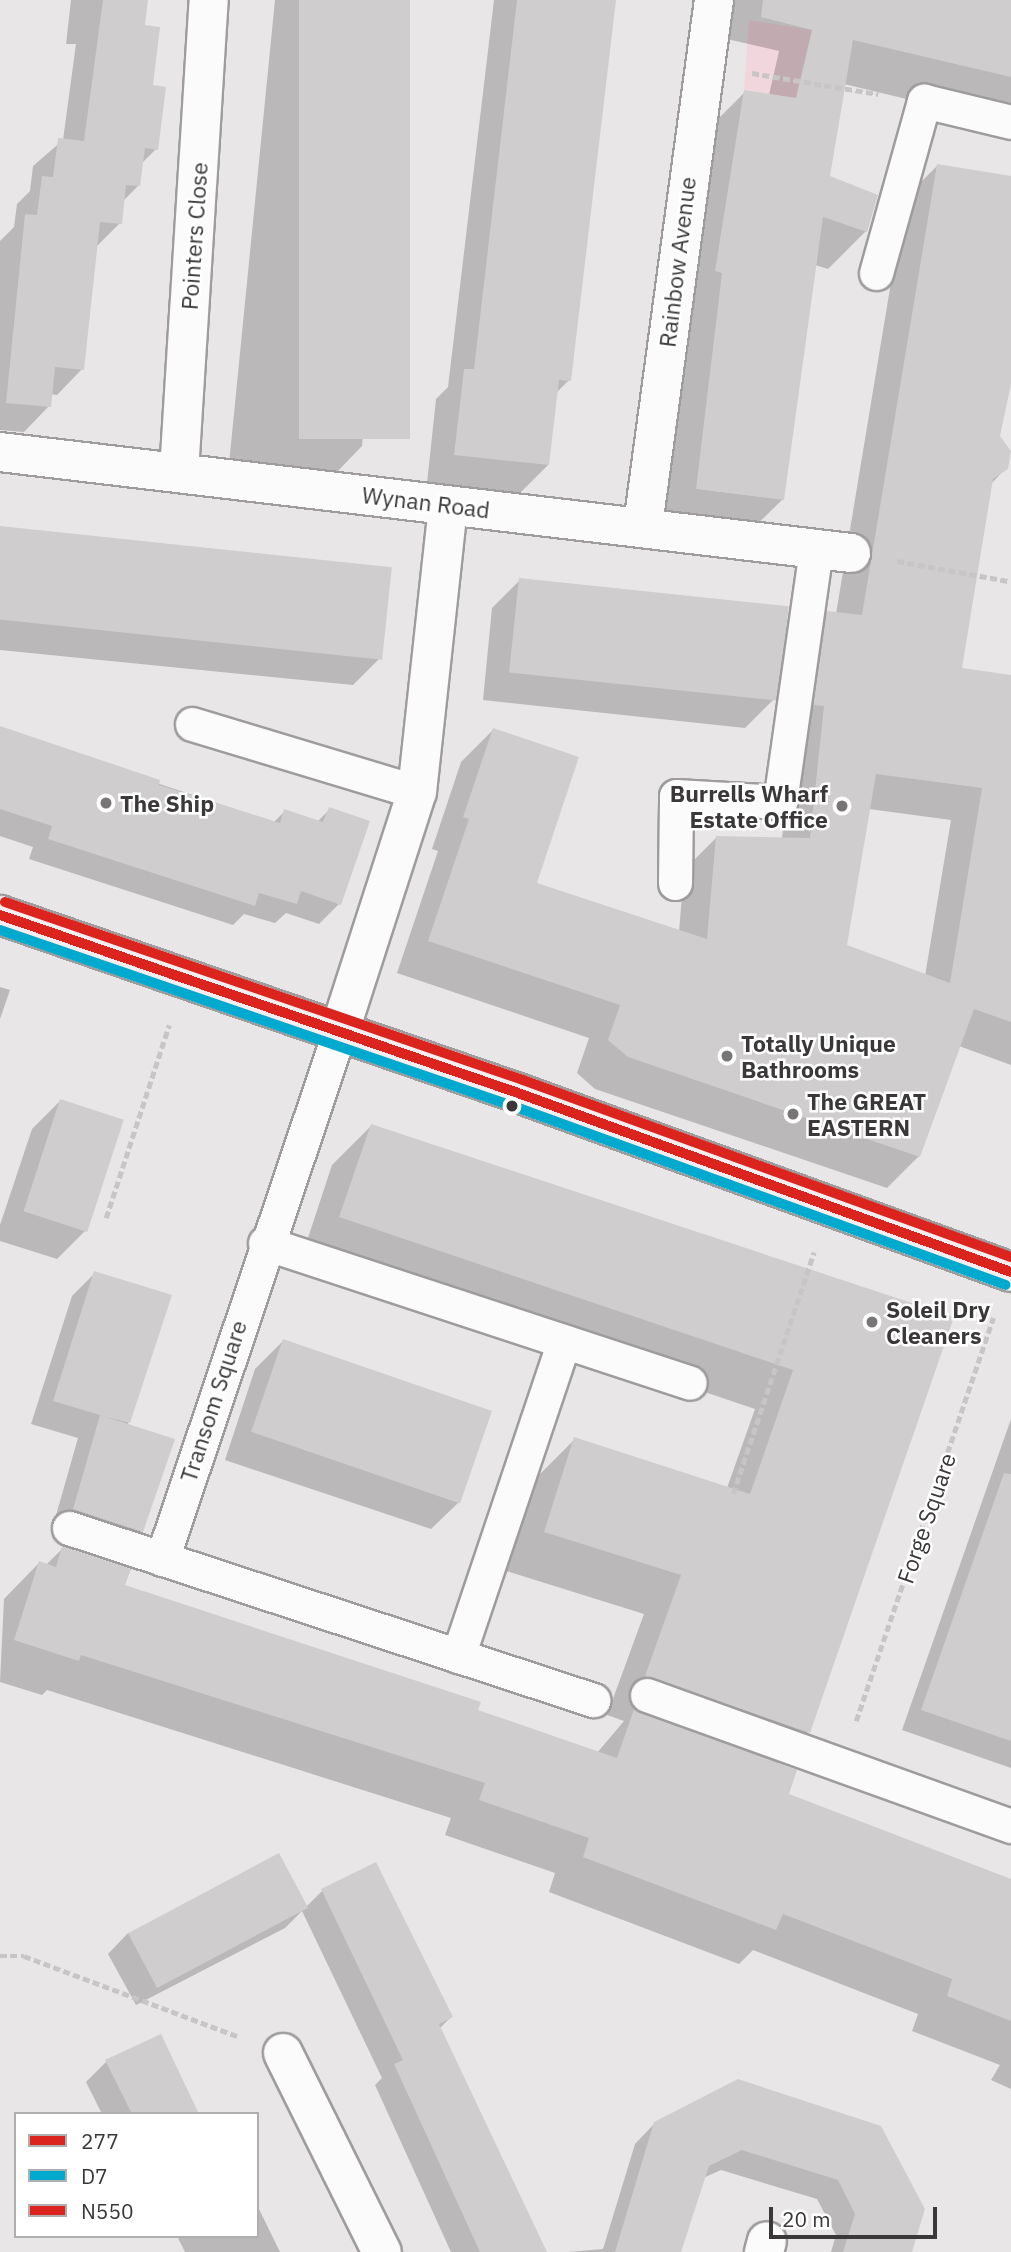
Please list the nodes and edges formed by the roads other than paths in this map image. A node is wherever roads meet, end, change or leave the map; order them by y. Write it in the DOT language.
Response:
graph roads {
  1 [pos="209,0"];
  2 [pos="713,0"];
  3 [pos="1011,122"];
  4 [pos="876,273"];
  5 [pos="0,452"];
  6 [pos="179,472"];
  7 [pos="448,506"];
  8 [pos="643,525"];
  9 [pos="834,550"];
  10 [pos="192,724"];
  11 [pos="417,792"];
  12 [pos="675,883"];
  13 [pos="0,915"];
  14 [pos="340,1030"];
  15 [pos="265,1243"];
  16 [pos="1010,1272"];
  17 [pos="564,1341"];
  18 [pos="690,1383"];
  19 [pos="69,1528"];
  20 [pos="162,1559"];
  21 [pos="458,1656"];
  22 [pos="647,1695"];
  23 [pos="593,1700"];
  24 [pos="1011,1826"];
  25 [pos="283,2053"];
  26 [pos="382,2252"];
  1 -- 6 [label="street, Pointers Close"];
  2 -- 8 [label="street, Rainbow Avenue"];
  3 -- 4 [label="lane"];
  5 -- 6 [label="street, Wynan Road"];
  6 -- 7 [label="street, Wynan Road"];
  7 -- 8 [label="street, Wynan Road"];
  7 -- 11 [label="street"];
  8 -- 9 [label="street, Wynan Road"];
  9 -- 12 [label="lane"];
  10 -- 11 [label="lane"];
  11 -- 14 [label="street"];
  13 -- 14 [label="main road"];
  14 -- 15 [label="lane, Transom Square"];
  14 -- 16 [label="main road"];
  15 -- 17 [label="lane"];
  15 -- 20 [label="lane, Transom Square"];
  17 -- 18 [label="lane"];
  17 -- 21 [label="lane"];
  19 -- 20 [label="lane"];
  20 -- 21 [label="lane"];
  21 -- 23 [label="lane"];
  22 -- 24 [label="lane"];
  25 -- 26 [label="street"];
}
